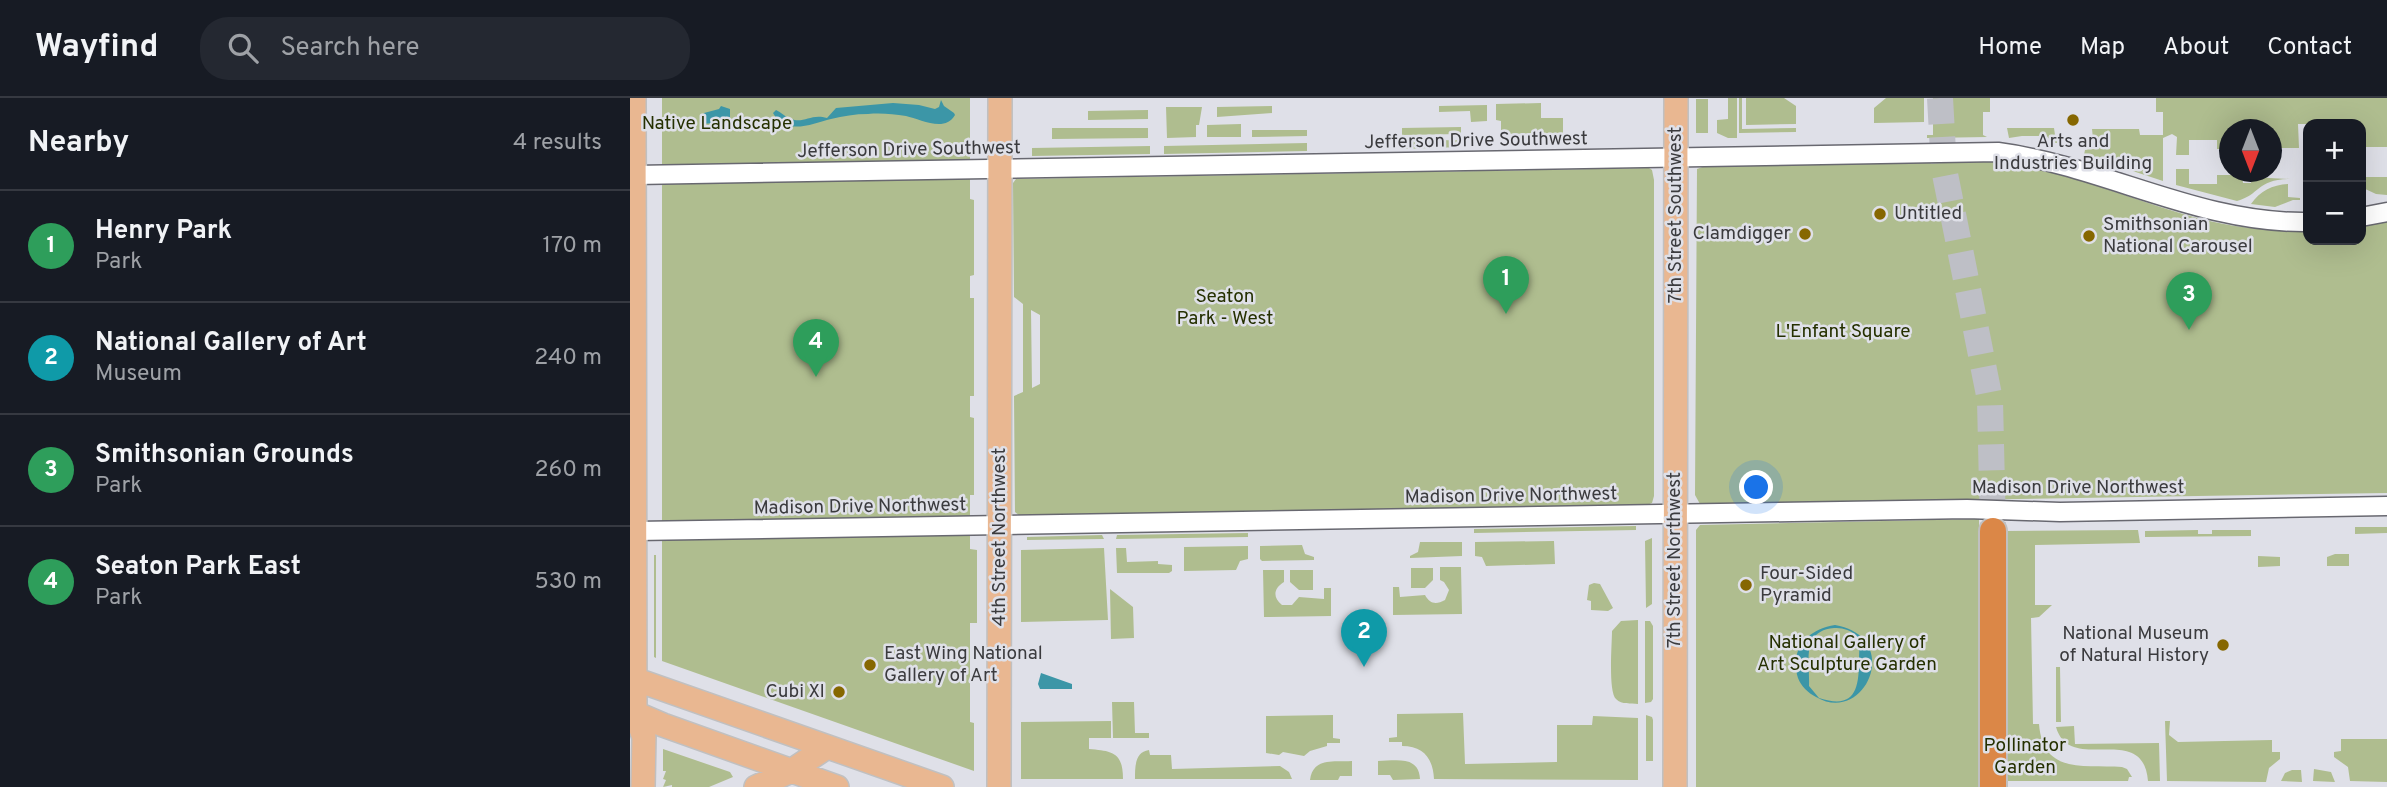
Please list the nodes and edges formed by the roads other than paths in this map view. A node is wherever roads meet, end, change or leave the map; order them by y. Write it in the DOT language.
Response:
graph roads {
  1 [pos="634,98"];
  2 [pos="1000,98"];
  3 [pos="1676,98"];
  4 [pos="1676,158"];
  5 [pos="999,169"];
  6 [pos="635,175"];
  7 [pos="2387,212"];
  8 [pos="2366,216"];
  9 [pos="2303,222"];
  10 [pos="1676,333"];
  11 [pos="2387,506"];
  12 [pos="1675,514"];
  13 [pos="1000,526"];
  14 [pos="636,531"];
  15 [pos="1993,531"];
  16 [pos="633,679"];
  17 [pos="632,714"];
  18 [pos="833,749"];
  19 [pos="791,771"];
  20 [pos="822,785"];
  21 [pos="643,787"];
  22 [pos="756,787"];
  23 [pos="942,787"];
  24 [pos="999,787"];
  25 [pos="1675,787"];
  26 [pos="1993,787"];
  1 -- 6 [label="main road"];
  2 -- 5 [label="main road, 4th Street Northwest"];
  3 -- 4 [label="main road, 7th Street Southwest"];
  4 -- 5 [label="street, Jefferson Drive Southwest"];
  4 -- 9 [label="street, Jefferson Drive Southwest"];
  4 -- 10 [label="main road, 7th Street Southwest"];
  5 -- 6 [label="street, Jefferson Drive Southwest"];
  5 -- 13 [label="main road, 4th Street Northwest"];
  6 -- 14 [label="main road"];
  7 -- 8 [label="street"];
  10 -- 12 [label="main road, 7th Street Northwest"];
  11 -- 12 [label="street, Madison Drive Northwest"];
  12 -- 13 [label="street, Madison Drive Northwest"];
  12 -- 25 [label="main road, 7th Street Northwest"];
  13 -- 14 [label="street, Madison Drive Northwest"];
  13 -- 24 [label="main road, 4th Street Northwest"];
  14 -- 16 [label="main road"];
  15 -- 26 [label="highway"];
  16 -- 17 [label="main road"];
  16 -- 18 [label="main road"];
  17 -- 19 [label="main road"];
  17 -- 21 [label="main road"];
  18 -- 19 [label="main road"];
  18 -- 20 [label="main road"];
  18 -- 23 [label="main road"];
  19 -- 20 [label="main road"];
  19 -- 22 [label="main road"];
}
